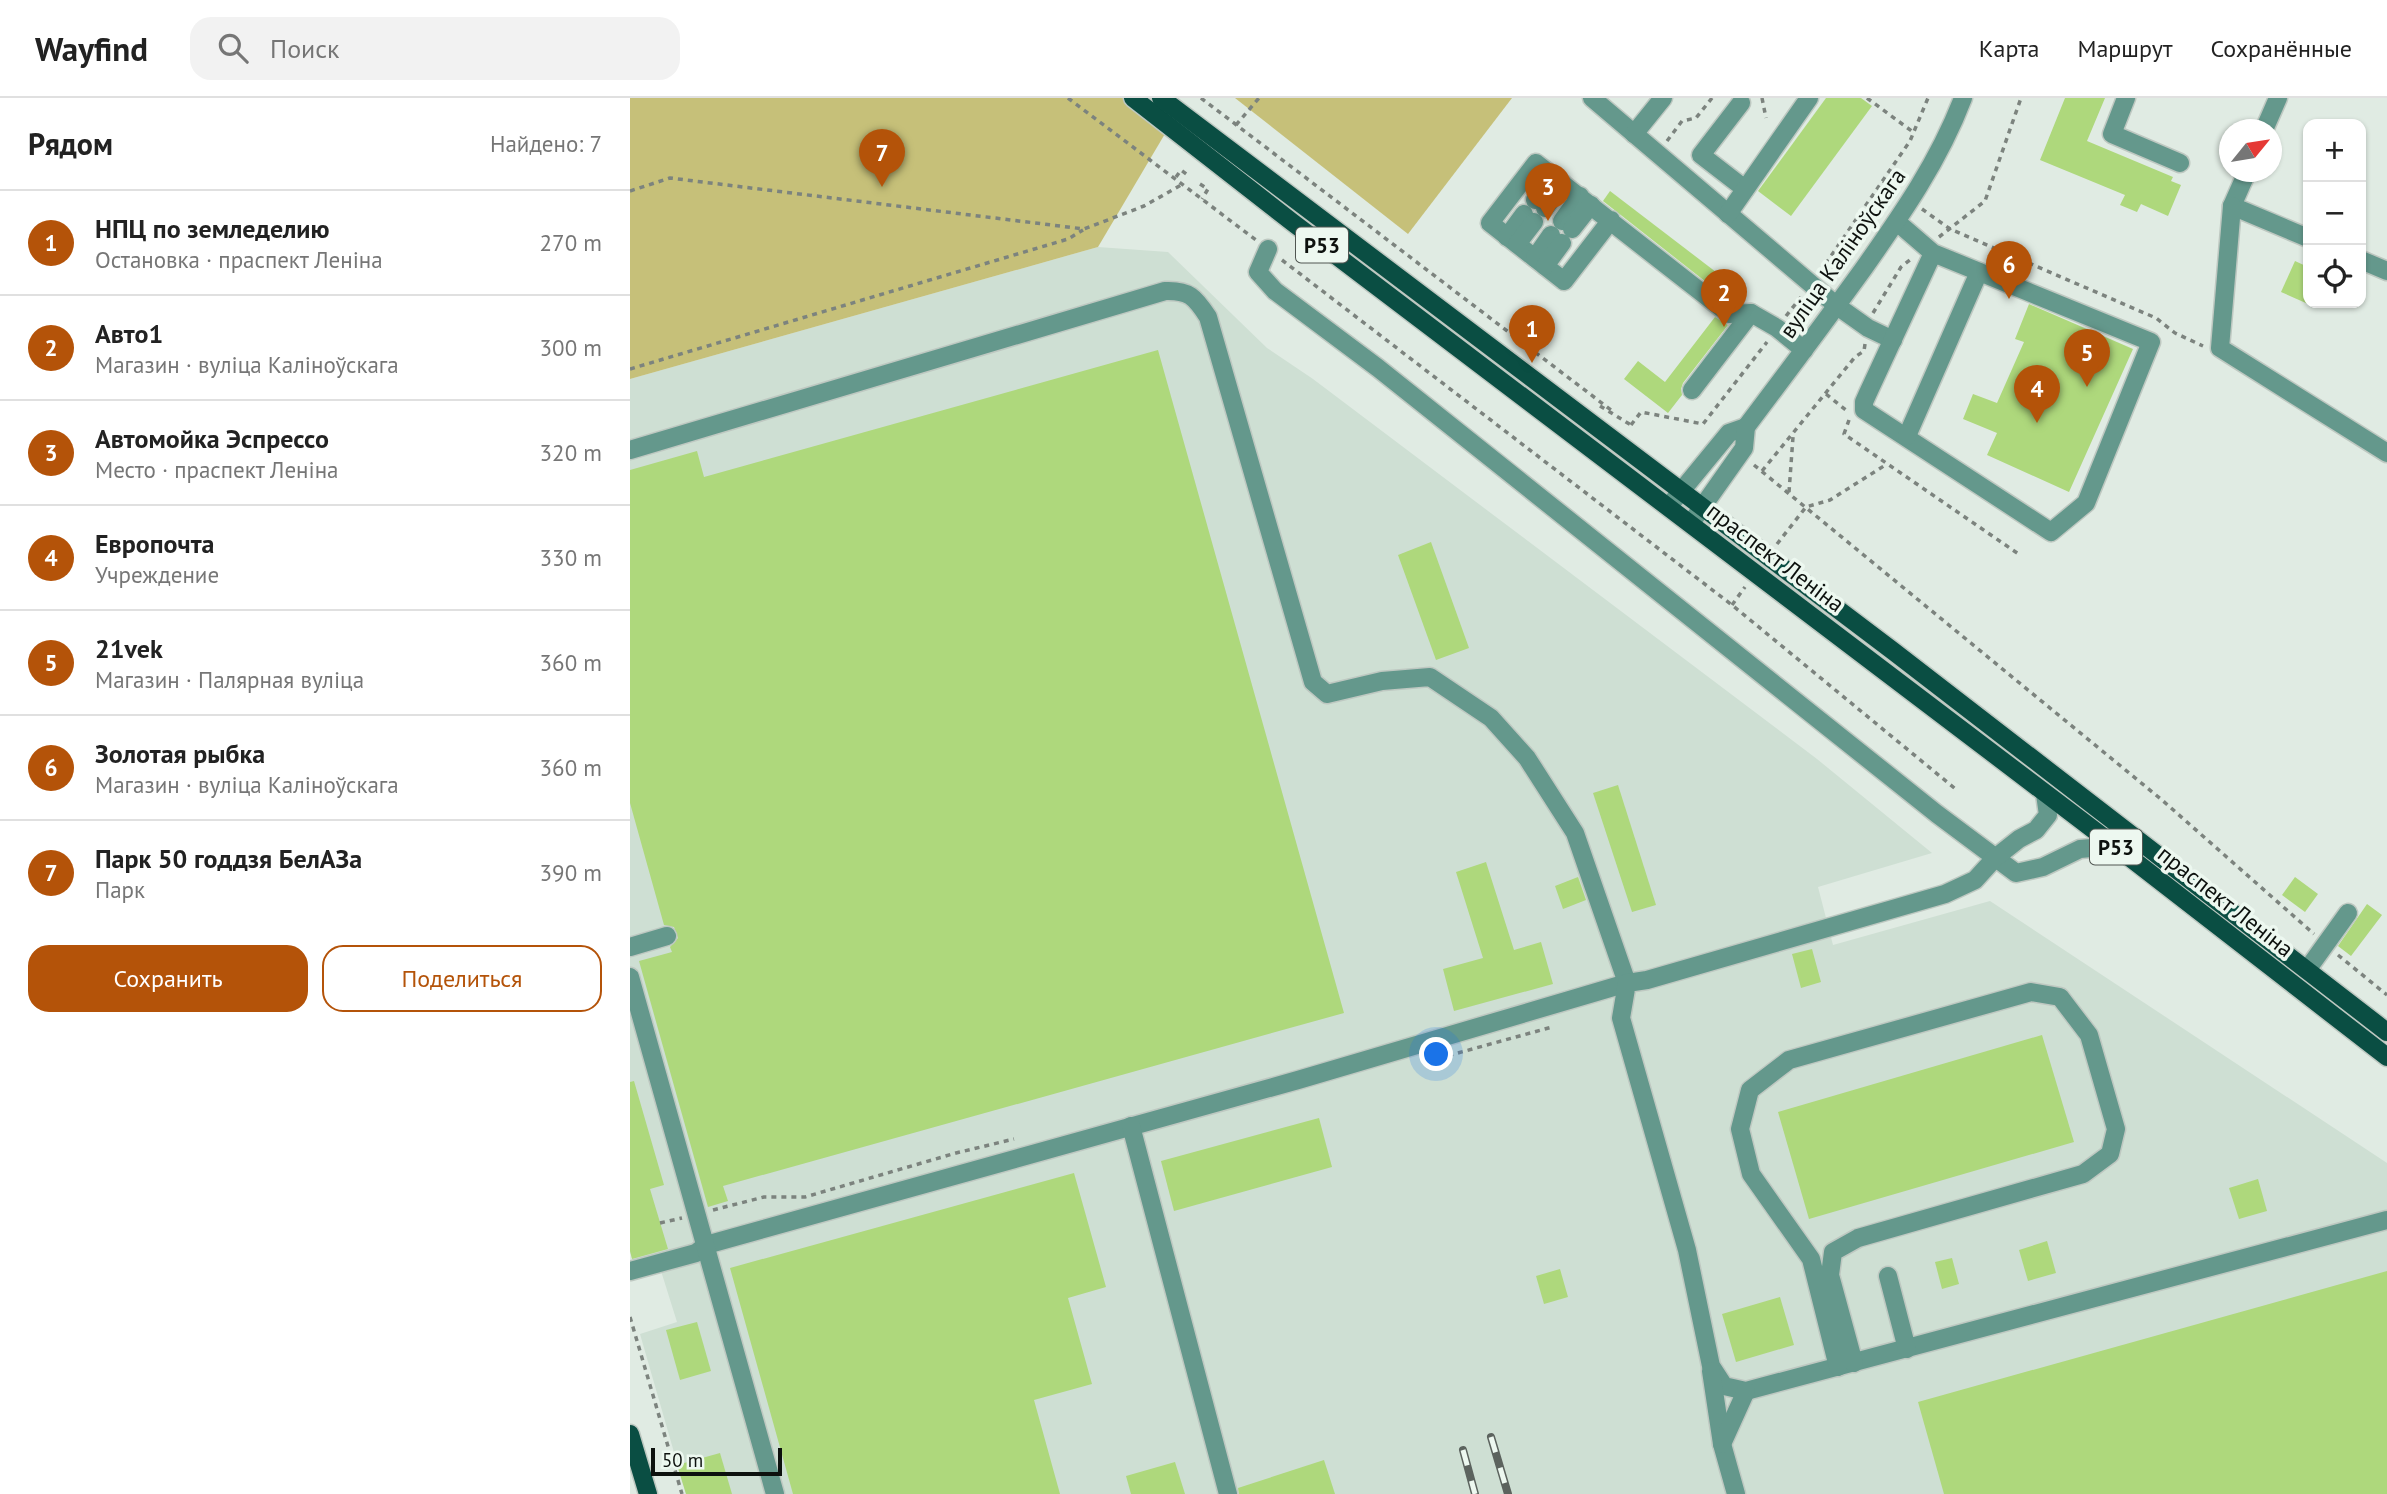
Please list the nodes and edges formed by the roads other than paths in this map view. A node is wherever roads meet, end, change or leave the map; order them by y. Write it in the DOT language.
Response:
graph roads {
  1 [pos="1133,98"];
  2 [pos="1161,98"];
  3 [pos="1592,98"];
  4 [pos="1663,98"];
  5 [pos="1809,98"];
  6 [pos="2126,98"];
  7 [pos="2278,98"];
  8 [pos="1957,100"];
  9 [pos="1741,103"];
  10 [pos="2269,119"];
  11 [pos="1634,134"];
  12 [pos="2180,163"];
  13 [pos="1558,180"];
  14 [pos="2243,182"];
  15 [pos="1745,189"];
  16 [pos="1585,201"];
  17 [pos="2232,206"];
  18 [pos="1728,214"];
  19 [pos="1611,220"];
  20 [pos="1897,222"];
  21 [pos="2303,236"];
  22 [pos="1512,241"];
  23 [pos="1268,249"];
  24 [pos="1933,253"];
  25 [pos="1540,262"];
  26 [pos="2366,262"];
  27 [pos="2387,271"];
  28 [pos="1979,272"];
  29 [pos="1837,306"];
  30 [pos="1751,313"];
  31 [pos="1893,340"];
  32 [pos="1804,350"];
  33 [pos="1692,390"];
  34 [pos="1746,427"];
  35 [pos="1907,436"];
  36 [pos="630,450"];
  37 [pos="2387,453"];
  38 [pos="1681,491"];
  39 [pos="1669,506"];
  40 [pos="1703,507"];
  41 [pos="1691,523"];
  42 [pos="2045,794"];
  43 [pos="2115,846"];
  44 [pos="1995,858"];
  45 [pos="2348,913"];
  46 [pos="667,936"];
  47 [pos="630,947"];
  48 [pos="2307,970"];
  49 [pos="630,977"];
  50 [pos="1627,983"];
  51 [pos="2387,1032"];
  52 [pos="2387,1058"];
  53 [pos="1131,1126"];
  54 [pos="2387,1220"];
  55 [pos="706,1245"];
  56 [pos="630,1271"];
  57 [pos="1888,1276"];
  58 [pos="1907,1349"];
  59 [pos="1846,1365"];
  60 [pos="1711,1366"];
  61 [pos="1746,1391"];
  62 [pos="630,1434"];
  63 [pos="1722,1444"];
  64 [pos="648,1494"];
  65 [pos="775,1494"];
  66 [pos="1228,1494"];
  67 [pos="1736,1494"];
  1 -- 39 [label="main road, праспект Леніна / Р53"];
  2 -- 38 [label="main road, праспект Леніна / Р53"];
  3 -- 11 [label="street"];
  4 -- 11 [label="street"];
  5 -- 15 [label="street"];
  6 -- 12 [label="street"];
  7 -- 10 [label="street"];
  8 -- 20 [label="street, вуліца Каліноўскага"];
  9 -- 15 [label="street"];
  11 -- 18 [label="street"];
  13 -- 16 [label="street"];
  13 -- 22 [label="street"];
  13 -- 22 [label="street"];
  14 -- 17 [label="street"];
  15 -- 18 [label="street"];
  16 -- 19 [label="street"];
  16 -- 25 [label="street"];
  17 -- 21 [label="street"];
  17 -- 37 [label="street"];
  18 -- 29 [label="street"];
  19 -- 25 [label="street"];
  19 -- 30 [label="street"];
  20 -- 24 [label="street"];
  20 -- 29 [label="street, вуліца Каліноўскага"];
  22 -- 25 [label="street"];
  23 -- 44 [label="street"];
  24 -- 28 [label="street"];
  24 -- 31 [label="street"];
  26 -- 27 [label="street"];
  28 -- 35 [label="street"];
  28 -- 35 [label="street"];
  29 -- 31 [label="street"];
  29 -- 32 [label="street, вуліца Каліноўскага"];
  30 -- 32 [label="street"];
  30 -- 33 [label="street"];
  31 -- 35 [label="street"];
  32 -- 34 [label="street, вуліца Каліноўскага"];
  34 -- 38 [label="street, вуліца Каліноўскага"];
  34 -- 40 [label="street, вуліца Каліноўскага"];
  36 -- 50 [label="street"];
  38 -- 39 [label="street, вуліца Каліноўскага"];
  38 -- 40 [label="main road, праспект Леніна / Р53"];
  39 -- 41 [label="main road, праспект Леніна / Р53"];
  40 -- 41 [label="street, вуліца Каліноўскага"];
  40 -- 48 [label="main road, праспект Леніна / Р53"];
  41 -- 42 [label="main road, праспект Леніна / Р53"];
  42 -- 43 [label="main road, праспект Леніна / Р53"];
  42 -- 44 [label="street"];
  43 -- 44 [label="street"];
  43 -- 52 [label="main road, праспект Леніна / Р53"];
  44 -- 50 [label="street"];
  45 -- 48 [label="street"];
  46 -- 47 [label="street"];
  48 -- 51 [label="main road, праспект Леніна / Р53"];
  49 -- 55 [label="street"];
  50 -- 53 [label="street"];
  50 -- 60 [label="street"];
  53 -- 55 [label="street"];
  53 -- 66 [label="street"];
  54 -- 58 [label="street"];
  55 -- 56 [label="street"];
  55 -- 65 [label="street"];
  57 -- 58 [label="street"];
  58 -- 59 [label="street"];
  59 -- 59 [label="street"];
  59 -- 61 [label="street"];
  60 -- 61 [label="street"];
  60 -- 63 [label="street"];
  61 -- 63 [label="street"];
  62 -- 64 [label="main road"];
  63 -- 67 [label="street"];
}
